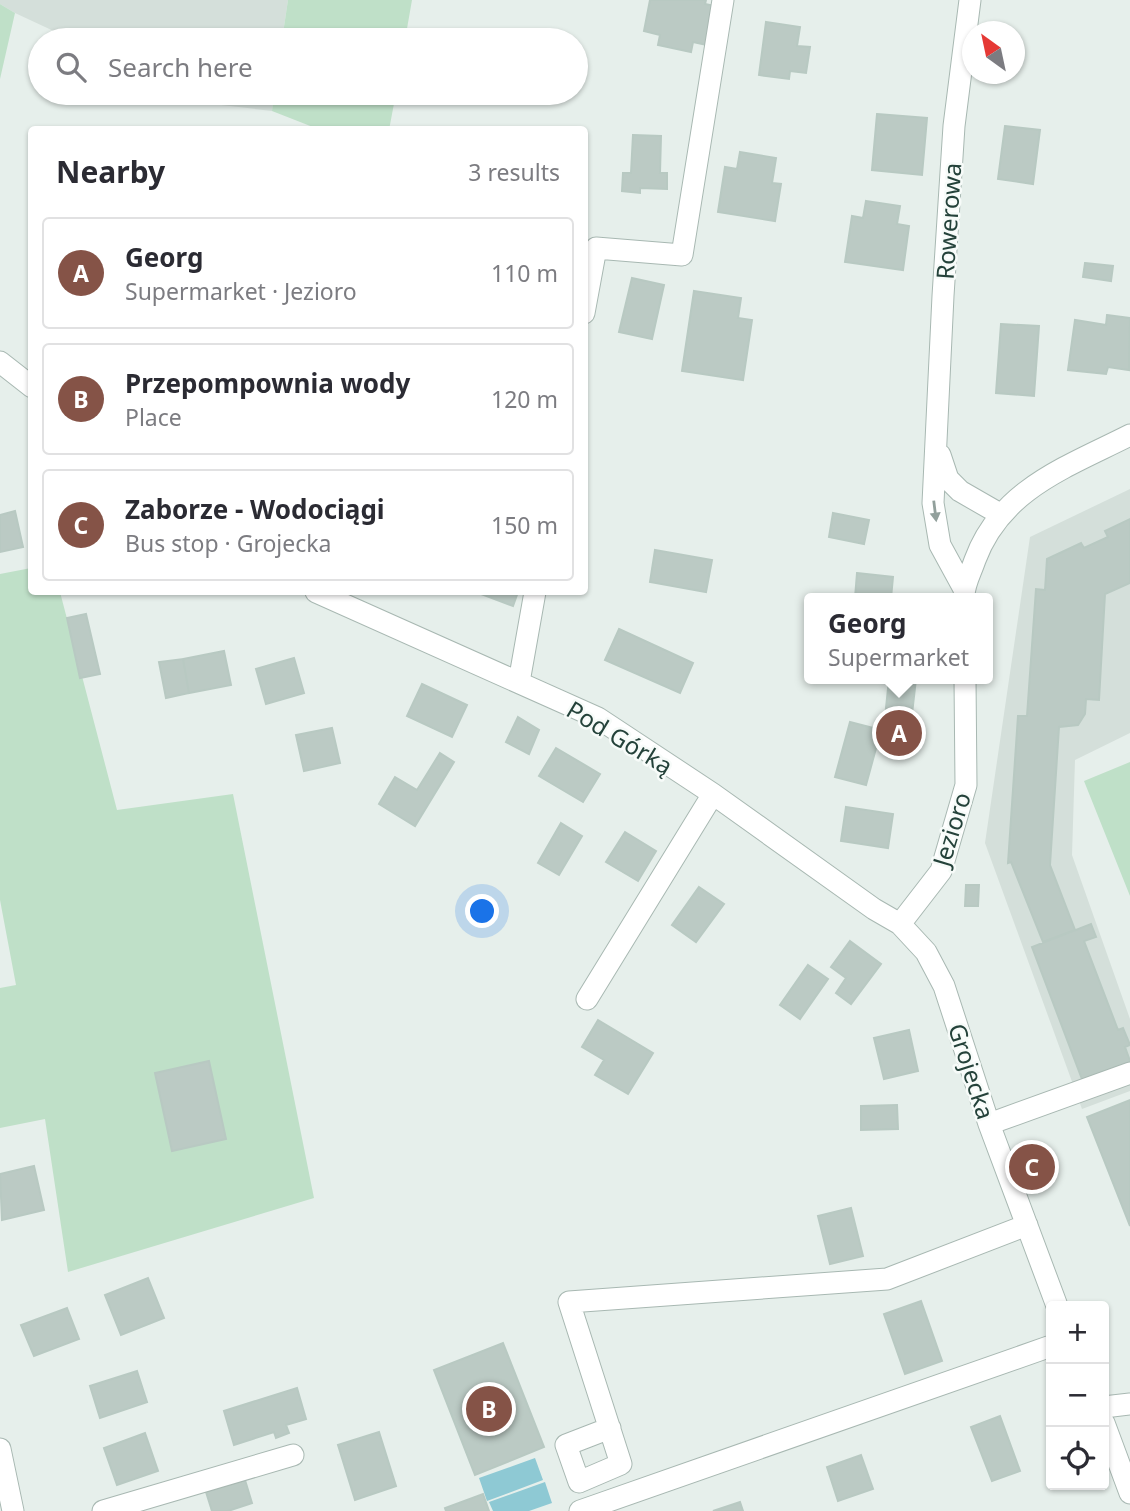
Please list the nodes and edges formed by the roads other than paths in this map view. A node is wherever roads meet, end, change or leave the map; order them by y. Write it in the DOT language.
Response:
graph roads {
  1 [pos="723,0"];
  2 [pos="970,0"];
  3 [pos="588,291"];
  4 [pos="0,362"];
  5 [pos="28,384"];
  6 [pos="1130,435"];
  7 [pos="936,443"];
  8 [pos="1000,514"];
  9 [pos="964,593"];
  10 [pos="964,593"];
  11 [pos="323,595"];
  12 [pos="534,595"];
  13 [pos="519,682"];
  14 [pos="965,684"];
  15 [pos="713,794"];
  16 [pos="900,924"];
  17 [pos="587,999"];
  18 [pos="1130,1073"];
  19 [pos="989,1124"];
  20 [pos="1027,1225"];
  21 [pos="1056,1301"];
  22 [pos="1046,1348"];
  23 [pos="1130,1404"];
  24 [pos="1109,1406"];
  25 [pos="1105,1427"];
  26 [pos="610,1428"];
  27 [pos="0,1449"];
  28 [pos="293,1455"];
  29 [pos="1130,1493"];
  30 [pos="13,1511"];
  31 [pos="103,1511"];
  32 [pos="580,1511"];
  1 -- 3 [label="street"];
  2 -- 7 [label="street, Rowerowa"];
  4 -- 5 [label="street"];
  6 -- 8 [label="street"];
  7 -- 8 [label="street, Rowerowa"];
  7 -- 9 [label="street, Rowerowa, one-way"];
  8 -- 10 [label="street"];
  11 -- 13 [label="street, Pod Górką"];
  12 -- 13 [label="street"];
  13 -- 15 [label="street, Pod Górką"];
  14 -- 16 [label="street, Jezioro"];
  15 -- 16 [label="street, Pod Górką"];
  15 -- 17 [label="street"];
  16 -- 19 [label="street, Grojecka"];
  18 -- 19 [label="street"];
  19 -- 20 [label="street, Grojecka"];
  20 -- 21 [label="street, Grojecka"];
  20 -- 26 [label="street"];
  22 -- 32 [label="street"];
  23 -- 24 [label="street"];
  25 -- 29 [label="street"];
  27 -- 30 [label="street"];
  28 -- 31 [label="street"];
}
